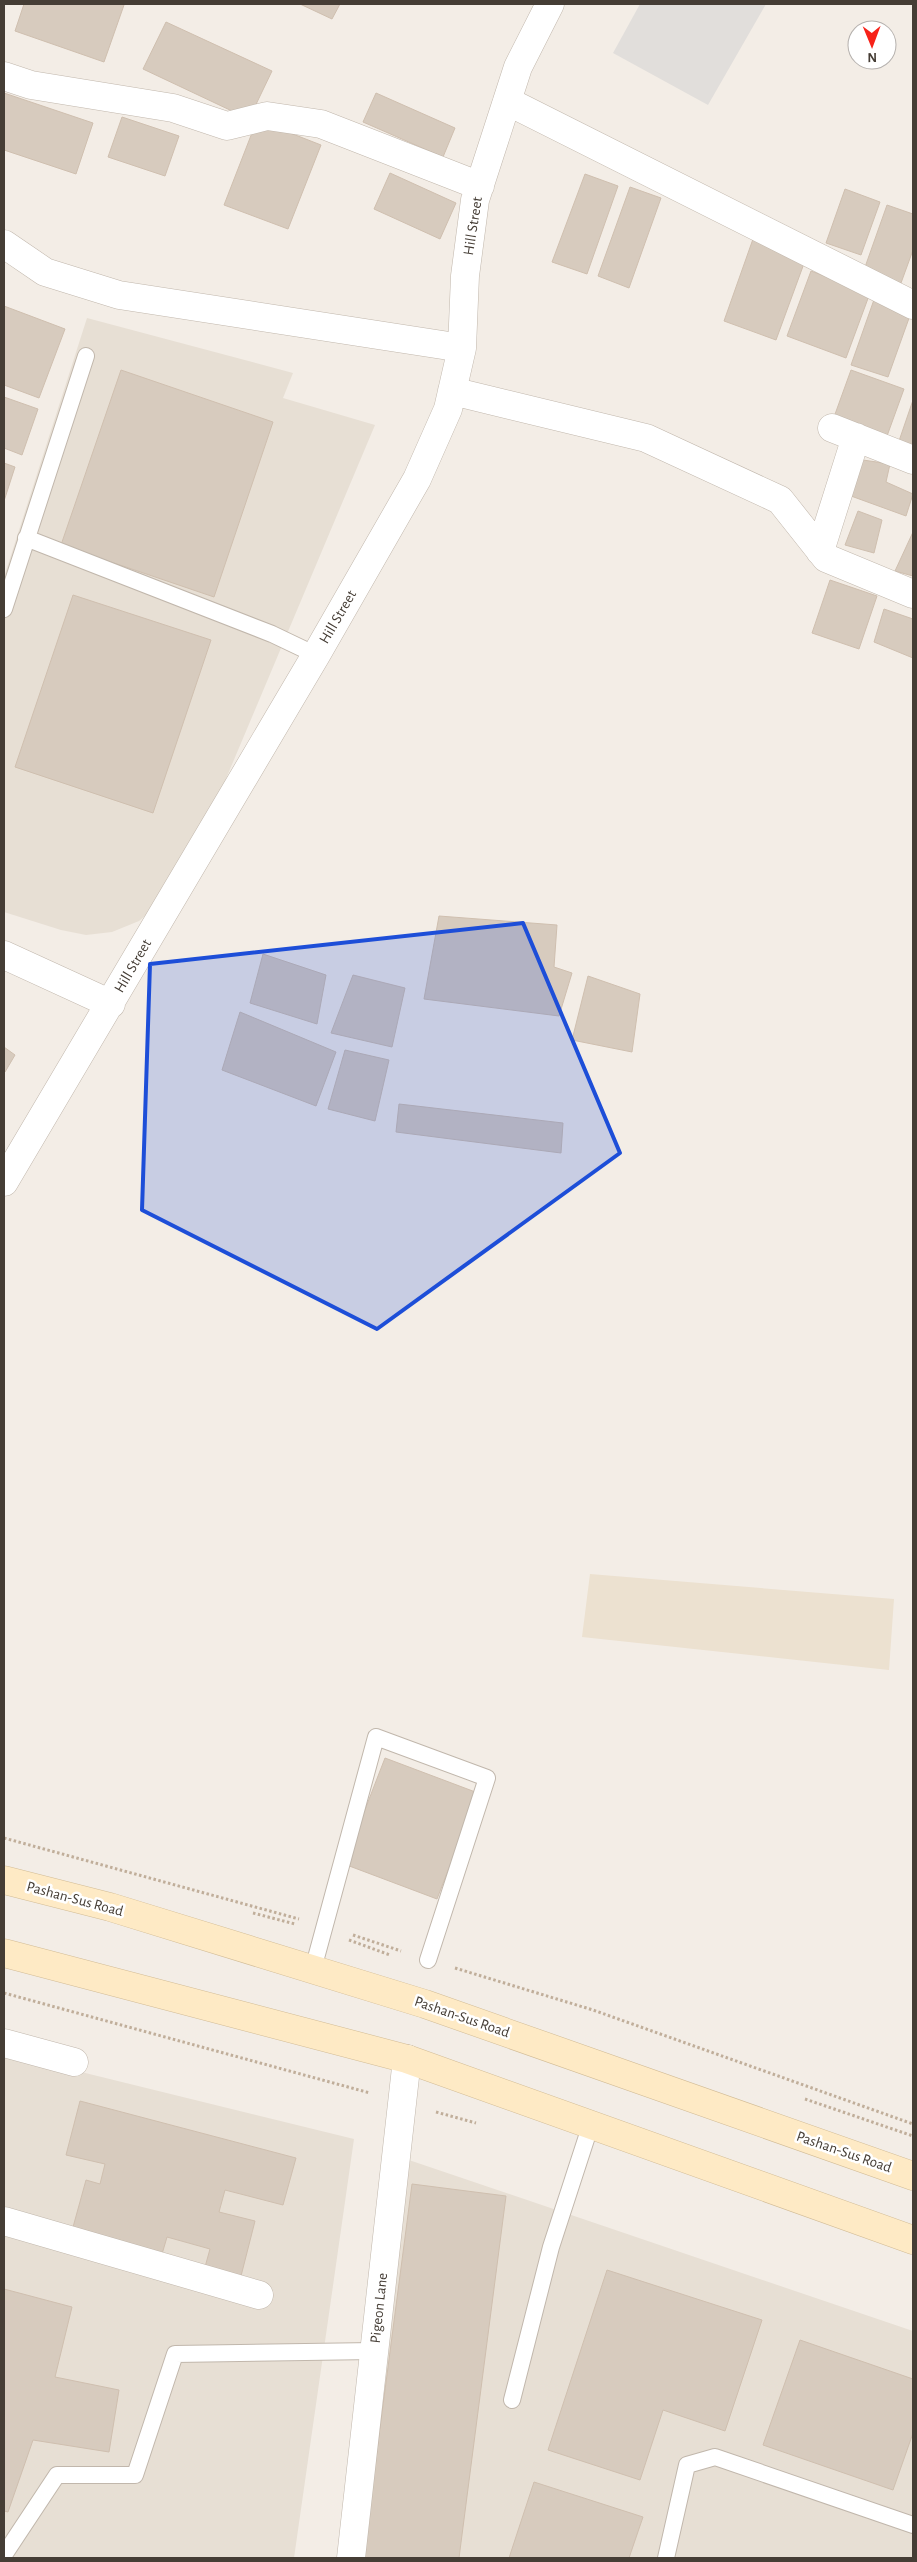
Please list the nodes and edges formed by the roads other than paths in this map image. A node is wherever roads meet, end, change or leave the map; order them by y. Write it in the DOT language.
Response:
graph roads {
  1 [pos="548,4"];
  2 [pos="4,76"];
  3 [pos="507,101"];
  4 [pos="480,186"];
  5 [pos="4,244"];
  6 [pos="913,305"];
  7 [pos="462,348"];
  8 [pos="86,356"];
  9 [pos="452,391"];
  10 [pos="913,460"];
  11 [pos="26,538"];
  12 [pos="820,551"];
  13 [pos="913,594"];
  14 [pos="4,609"];
  15 [pos="316,655"];
  16 [pos="4,955"];
  17 [pos="111,1004"];
  18 [pos="4,1182"];
  19 [pos="4,1880"];
  20 [pos="4,1953"];
  21 [pos="428,1960"];
  22 [pos="313,1969"];
  23 [pos="4,2043"];
  24 [pos="407,2058"];
  25 [pos="74,2062"];
  26 [pos="591,2124"];
  27 [pos="913,2176"];
  28 [pos="4,2222"];
  29 [pos="913,2240"];
  30 [pos="259,2295"];
  31 [pos="374,2352"];
  32 [pos="512,2400"];
  33 [pos="913,2525"];
  34 [pos="4,2555"];
  35 [pos="351,2558"];
  36 [pos="666,2558"];
  1 -- 3 [label="street, Hill Street"];
  2 -- 4 [label="street"];
  3 -- 4 [label="street, Hill Street"];
  3 -- 6 [label="street"];
  4 -- 7 [label="street, Hill Street"];
  5 -- 7 [label="street"];
  7 -- 9 [label="street, Hill Street"];
  8 -- 11 [label="lane"];
  9 -- 12 [label="street"];
  9 -- 15 [label="street, Hill Street"];
  10 -- 12 [label="street"];
  11 -- 14 [label="lane"];
  11 -- 15 [label="lane"];
  12 -- 13 [label="street"];
  15 -- 17 [label="street, Hill Street"];
  16 -- 17 [label="street"];
  17 -- 18 [label="street, Hill Street"];
  19 -- 22 [label="main road, Pashan-Sus Road"];
  20 -- 24 [label="main road"];
  21 -- 22 [label="lane"];
  22 -- 27 [label="main road, Pashan-Sus Road"];
  23 -- 25 [label="street"];
  24 -- 26 [label="main road"];
  24 -- 31 [label="street, Pigeon Lane"];
  26 -- 29 [label="main road"];
  26 -- 32 [label="lane"];
  28 -- 30 [label="street"];
  31 -- 34 [label="lane"];
  31 -- 35 [label="street, Pigeon Lane"];
  33 -- 36 [label="lane"];
}
